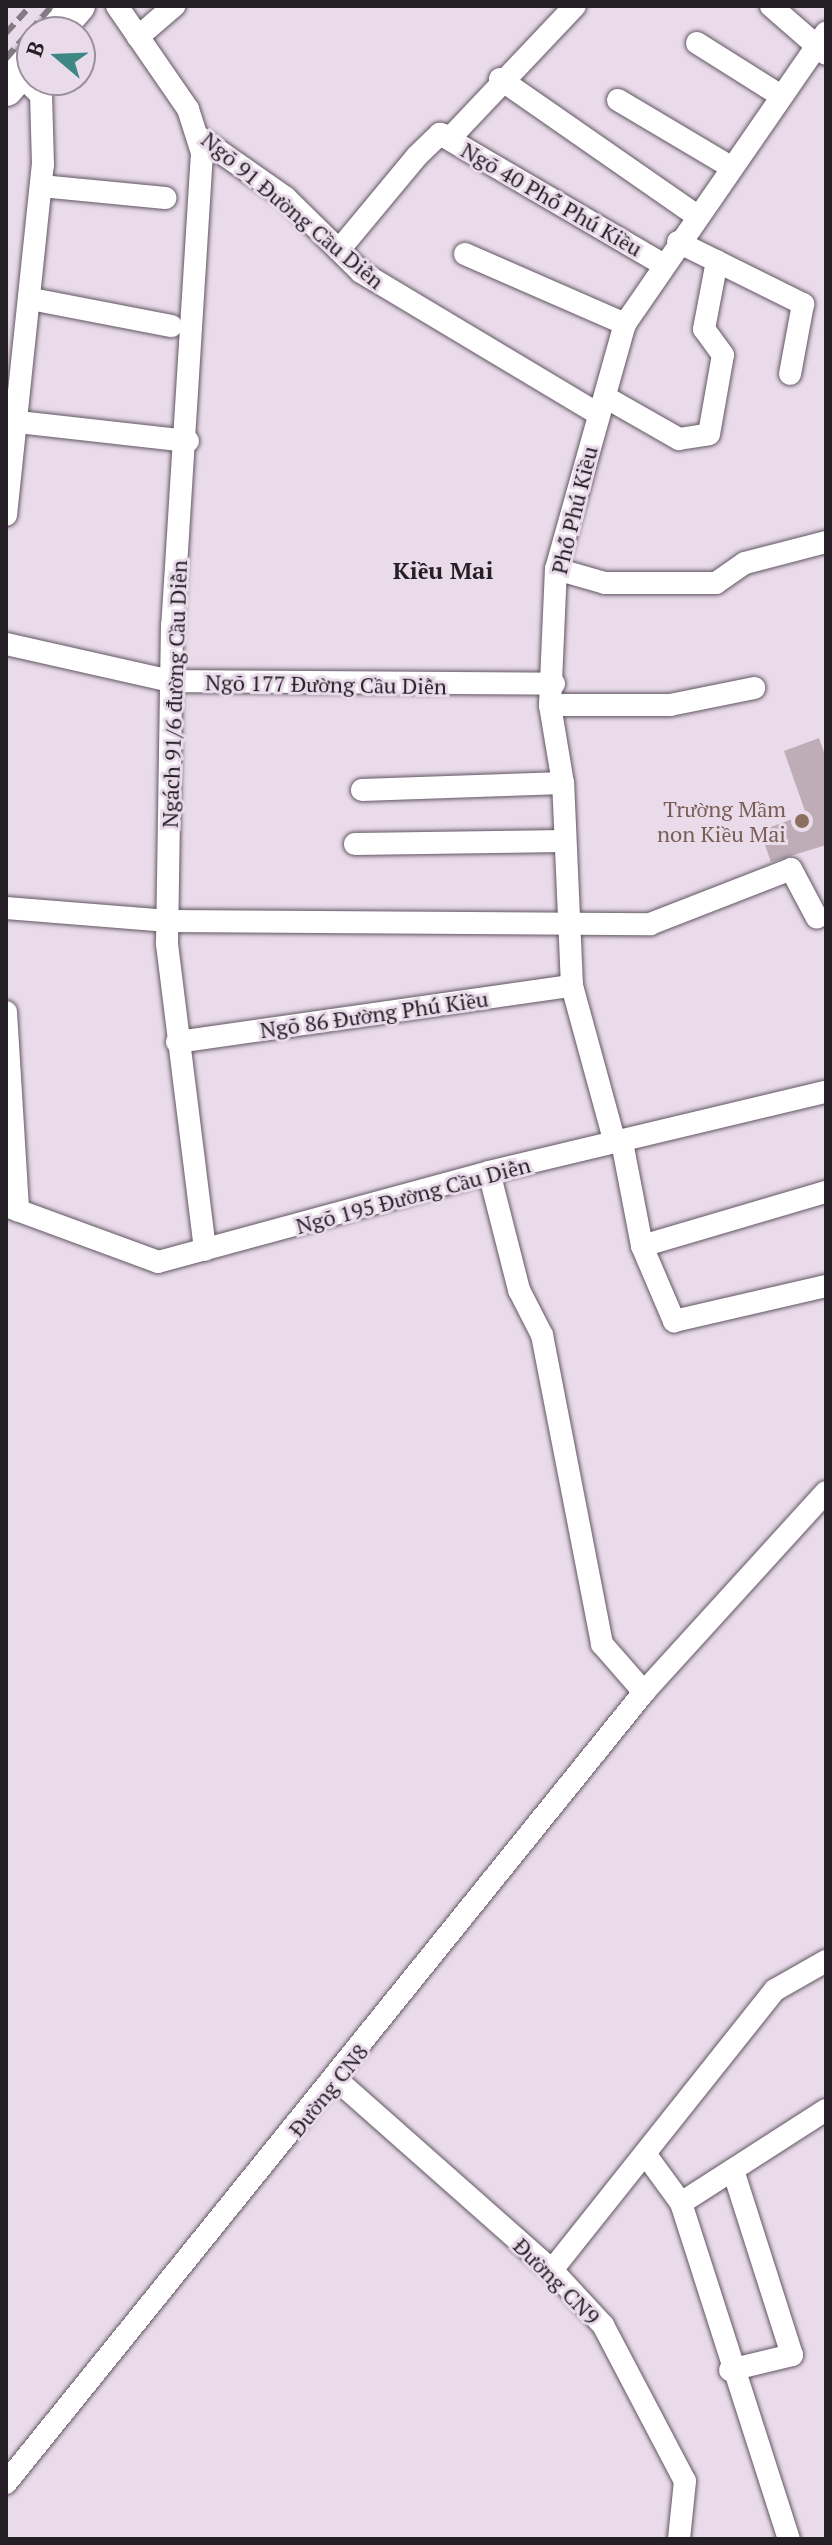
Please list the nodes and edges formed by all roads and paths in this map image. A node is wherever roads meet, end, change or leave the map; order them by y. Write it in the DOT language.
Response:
graph roads {
  1 [pos="117,6"];
  2 [pos="174,6"];
  3 [pos="575,6"];
  4 [pos="771,6"];
  5 [pos="138,37"];
  6 [pos="697,43"];
  7 [pos="823,44"];
  8 [pos="500,79"];
  9 [pos="41,96"];
  10 [pos="781,96"];
  11 [pos="618,100"];
  12 [pos="440,134"];
  13 [pos="199,137"];
  14 [pos="731,167"];
  15 [pos="41,186"];
  16 [pos="165,198"];
  17 [pos="696,215"];
  18 [pos="678,242"];
  19 [pos="339,250"];
  20 [pos="465,254"];
  21 [pos="717,261"];
  22 [pos="664,265"];
  23 [pos="31,299"];
  24 [pos="625,324"];
  25 [pos="171,326"];
  26 [pos="790,374"];
  27 [pos="602,406"];
  28 [pos="18,422"];
  29 [pos="188,441"];
  30 [pos="6,515"];
  31 [pos="826,542"];
  32 [pos="556,569"];
  33 [pos="6,644"];
  34 [pos="170,681"];
  35 [pos="754,688"];
  36 [pos="552,695"];
  37 [pos="563,783"];
  38 [pos="362,790"];
  39 [pos="565,841"];
  40 [pos="355,844"];
  41 [pos="6,908"];
  42 [pos="817,918"];
  43 [pos="168,921"];
  44 [pos="573,922"];
  45 [pos="572,986"];
  46 [pos="6,1012"];
  47 [pos="177,1042"];
  48 [pos="826,1092"];
  49 [pos="618,1142"];
  50 [pos="489,1172"];
  51 [pos="826,1192"];
  52 [pos="12,1208"];
  53 [pos="642,1246"];
  54 [pos="205,1250"];
  55 [pos="826,1286"];
  56 [pos="823,1502"];
  57 [pos="644,1692"];
  58 [pos="826,1961"];
  59 [pos="337,2080"];
  60 [pos="826,2110"];
  61 [pos="646,2155"];
  62 [pos="733,2170"];
  63 [pos="681,2203"];
  64 [pos="552,2270"];
  65 [pos="730,2370"];
  66 [pos="6,2483"];
  67 [pos="679,2539"];
  68 [pos="789,2539"];
  1 -- 5 [label="street, Ngõ 91 Đường Cầu Diễn"];
  2 -- 5 [label="street"];
  3 -- 8 [label="street"];
  4 -- 7 [label="street"];
  5 -- 13 [label="street, Ngõ 91 Đường Cầu Diễn"];
  6 -- 10 [label="street"];
  7 -- 10 [label="street, Phố Phú Kiều"];
  8 -- 12 [label="street"];
  8 -- 17 [label="street"];
  9 -- 15 [label="street"];
  10 -- 14 [label="street, Phố Phú Kiều"];
  11 -- 14 [label="street"];
  12 -- 19 [label="street"];
  12 -- 22 [label="street, Ngõ 40 Phố Phú Kiều"];
  13 -- 19 [label="street, Ngõ 91 Đường Cầu Diễn"];
  13 -- 29 [label="street, Ngách 91/6 đường Cầu Diễn"];
  14 -- 17 [label="street, Phố Phú Kiều"];
  15 -- 16 [label="street"];
  15 -- 23 [label="street"];
  17 -- 18 [label="street, Phố Phú Kiều"];
  18 -- 21 [label="street"];
  18 -- 22 [label="street, Phố Phú Kiều"];
  19 -- 27 [label="street, Ngõ 91 Đường Cầu Diễn"];
  20 -- 24 [label="street"];
  21 -- 26 [label="street"];
  21 -- 27 [label="street, Ngõ 91 Đường Cầu Diễn"];
  22 -- 24 [label="street, Phố Phú Kiều"];
  23 -- 25 [label="street"];
  23 -- 28 [label="street"];
  24 -- 27 [label="street, Phố Phú Kiều"];
  27 -- 32 [label="street, Phố Phú Kiều"];
  28 -- 29 [label="street"];
  28 -- 30 [label="street"];
  29 -- 34 [label="street, Ngách 91/6 đường Cầu Diễn"];
  31 -- 32 [label="street"];
  32 -- 36 [label="street, Phố Phú Kiều"];
  33 -- 34 [label="street, Ngõ 177 Đường Cầu Diễn"];
  34 -- 36 [label="street, Ngõ 177 Đường Cầu Diễn"];
  34 -- 43 [label="street, Ngách 91/6 đường Cầu Diễn"];
  35 -- 36 [label="street, Ngõ 177 Đường Cầu Diễn"];
  36 -- 37 [label="street, Phố Phú Kiều"];
  37 -- 38 [label="street"];
  37 -- 39 [label="street, Phố Phú Kiều"];
  39 -- 40 [label="street"];
  39 -- 44 [label="street, Phố Phú Kiều"];
  41 -- 43 [label="street"];
  42 -- 44 [label="street"];
  43 -- 44 [label="street"];
  43 -- 47 [label="street, Ngách 91/6 đường Cầu Diễn"];
  44 -- 45 [label="street, Phố Phú Kiều"];
  45 -- 47 [label="street, Ngõ 86 Đường Phú Kiều"];
  45 -- 49 [label="street, Phố Phú Kiều"];
  46 -- 52 [label="street"];
  47 -- 54 [label="street, Ngách 91/6 đường Cầu Diễn"];
  48 -- 49 [label="street, Ngõ 195 Đường Cầu Diễn"];
  49 -- 50 [label="street, Ngõ 195 Đường Cầu Diễn"];
  49 -- 53 [label="street, Phố Phú Kiều"];
  50 -- 54 [label="street, Ngõ 195 Đường Cầu Diễn"];
  50 -- 57 [label="street"];
  51 -- 53 [label="street"];
  52 -- 54 [label="street, Ngõ 195 Đường Cầu Diễn"];
  53 -- 55 [label="street, Phố Phú Kiều"];
  56 -- 57 [label="street, Đường CN8"];
  57 -- 59 [label="street, Đường CN8"];
  58 -- 61 [label="street"];
  59 -- 64 [label="street, Đường CN9"];
  59 -- 66 [label="street, Đường CN8"];
  60 -- 62 [label="street"];
  61 -- 63 [label="street"];
  61 -- 64 [label="street"];
  62 -- 63 [label="street"];
  62 -- 65 [label="street"];
  63 -- 65 [label="street"];
  64 -- 67 [label="street, Đường CN9"];
  65 -- 68 [label="street"];
}
